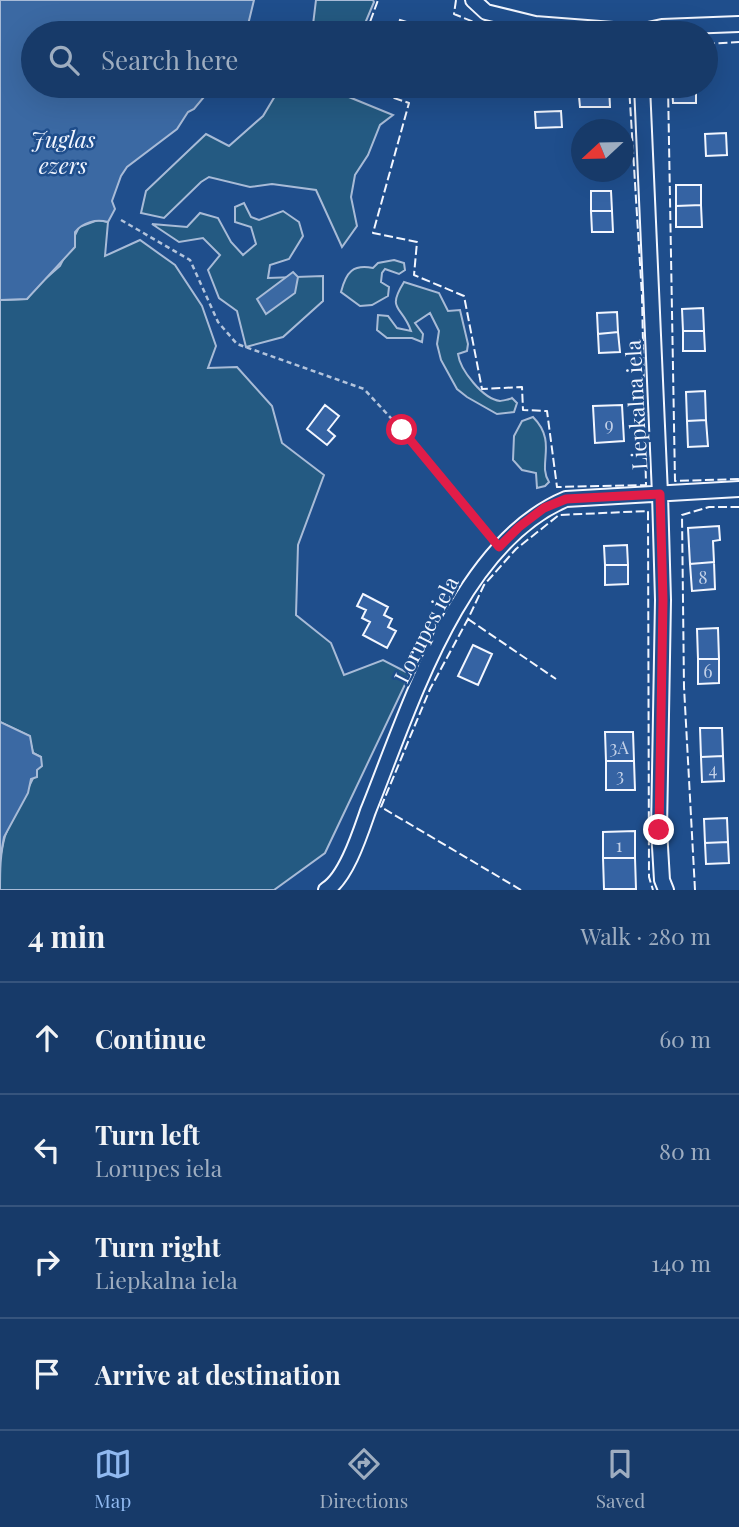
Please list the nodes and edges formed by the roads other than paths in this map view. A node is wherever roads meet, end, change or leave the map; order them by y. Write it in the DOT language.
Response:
graph roads {
  1 [pos="473,0"];
  2 [pos="523,21"];
  3 [pos="739,24"];
  4 [pos="718,25"];
  5 [pos="643,98"];
  6 [pos="739,489"];
  7 [pos="660,494"];
  8 [pos="326,890"];
  9 [pos="666,890"];
  1 -- 2 [label="street"];
  3 -- 4 [label="street"];
  5 -- 7 [label="street, Liepkalna iela"];
  6 -- 7 [label="street, Lorupes iela"];
  7 -- 8 [label="street, Lorupes iela"];
  7 -- 9 [label="street, Liepkalna iela"];
}
